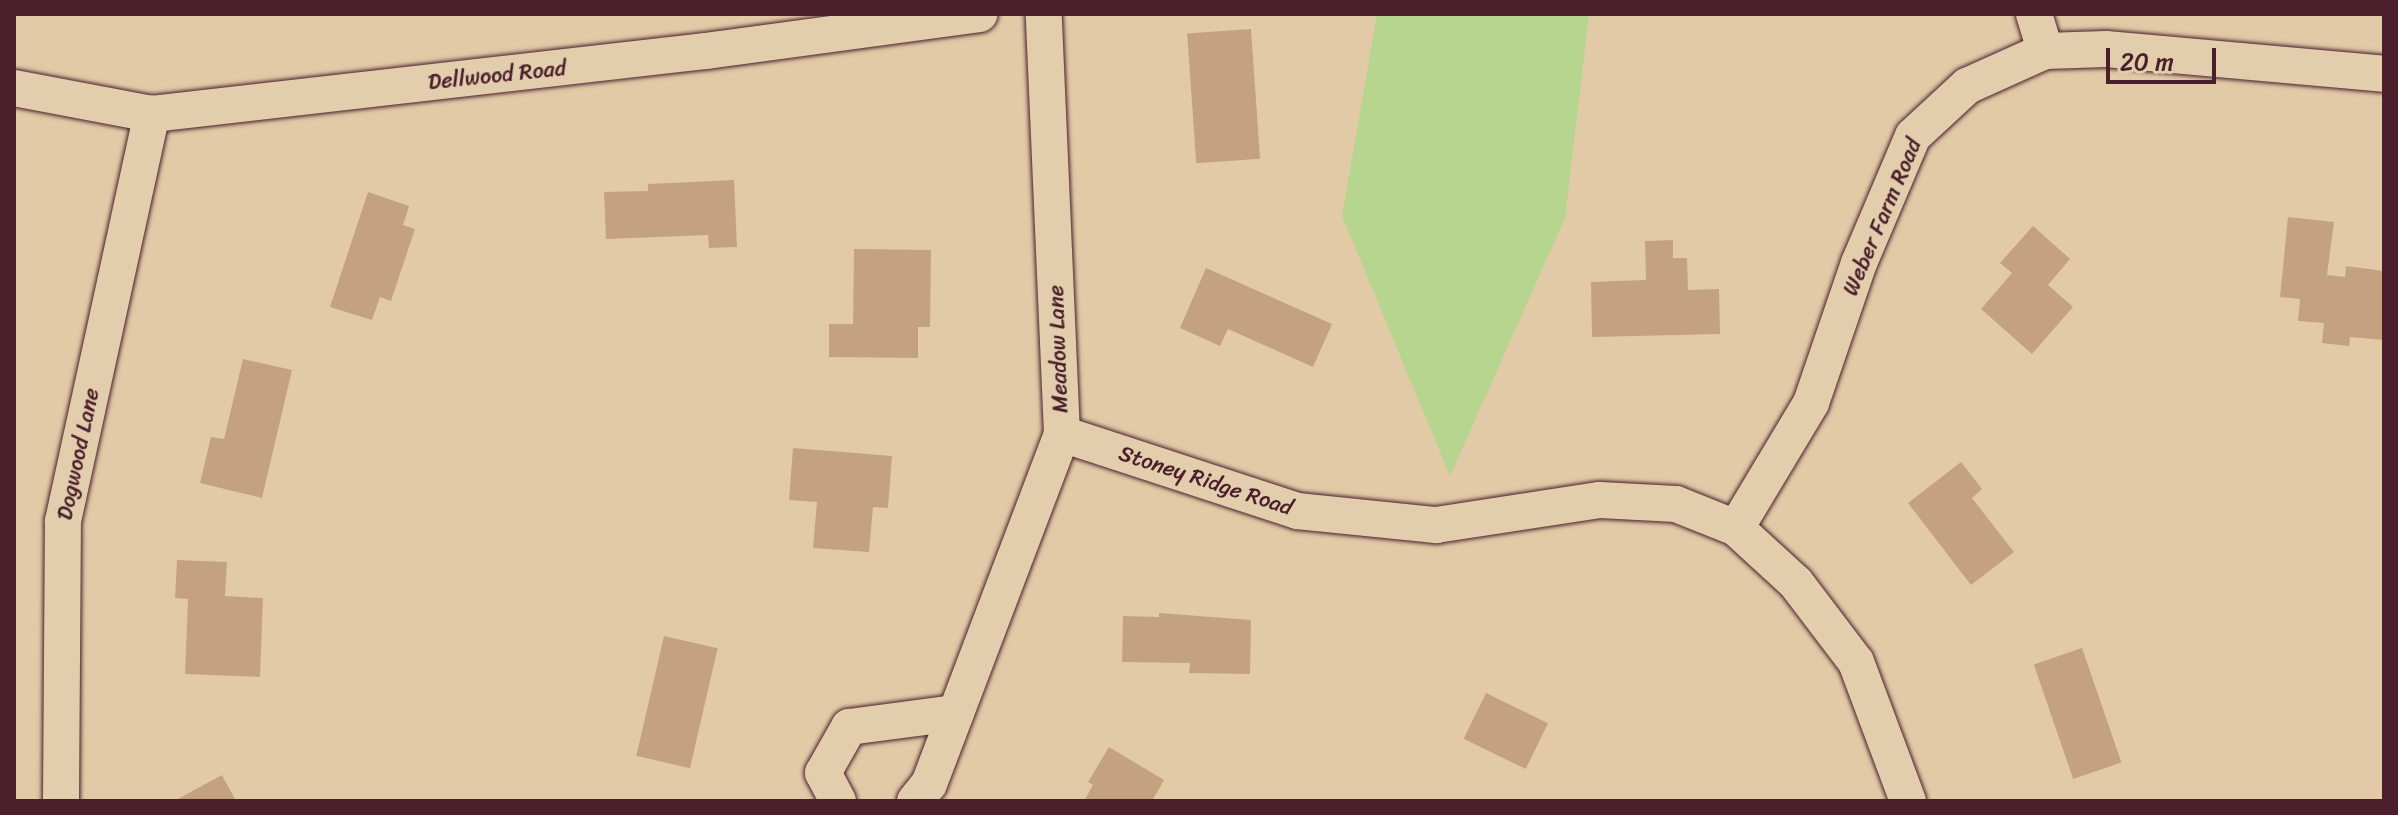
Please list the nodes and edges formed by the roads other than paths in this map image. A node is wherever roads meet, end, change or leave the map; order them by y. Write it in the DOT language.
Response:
graph roads {
  1 [pos="980,14"];
  2 [pos="1044,14"];
  3 [pos="2034,14"];
  4 [pos="2045,51"];
  5 [pos="2384,74"];
  6 [pos="14,88"];
  7 [pos="152,114"];
  8 [pos="1062,434"];
  9 [pos="1736,528"];
  10 [pos="956,713"];
  11 [pos="61,801"];
  12 [pos="838,801"];
  13 [pos="915,801"];
  14 [pos="1908,801"];
  1 -- 7 [label="street, Dellwood Road"];
  2 -- 8 [label="street, Meadow Lane"];
  3 -- 4 [label="street"];
  4 -- 5 [label="street, Weber Farm Road"];
  4 -- 9 [label="street, Weber Farm Road"];
  6 -- 7 [label="street, Dellwood Road"];
  7 -- 11 [label="street, Dogwood Lane"];
  8 -- 9 [label="street, Stoney Ridge Road"];
  8 -- 10 [label="street, Meadow Lane"];
  9 -- 14 [label="street, Stoney Ridge Road"];
  10 -- 12 [label="street"];
  10 -- 13 [label="street, Meadow Lane"];
}
